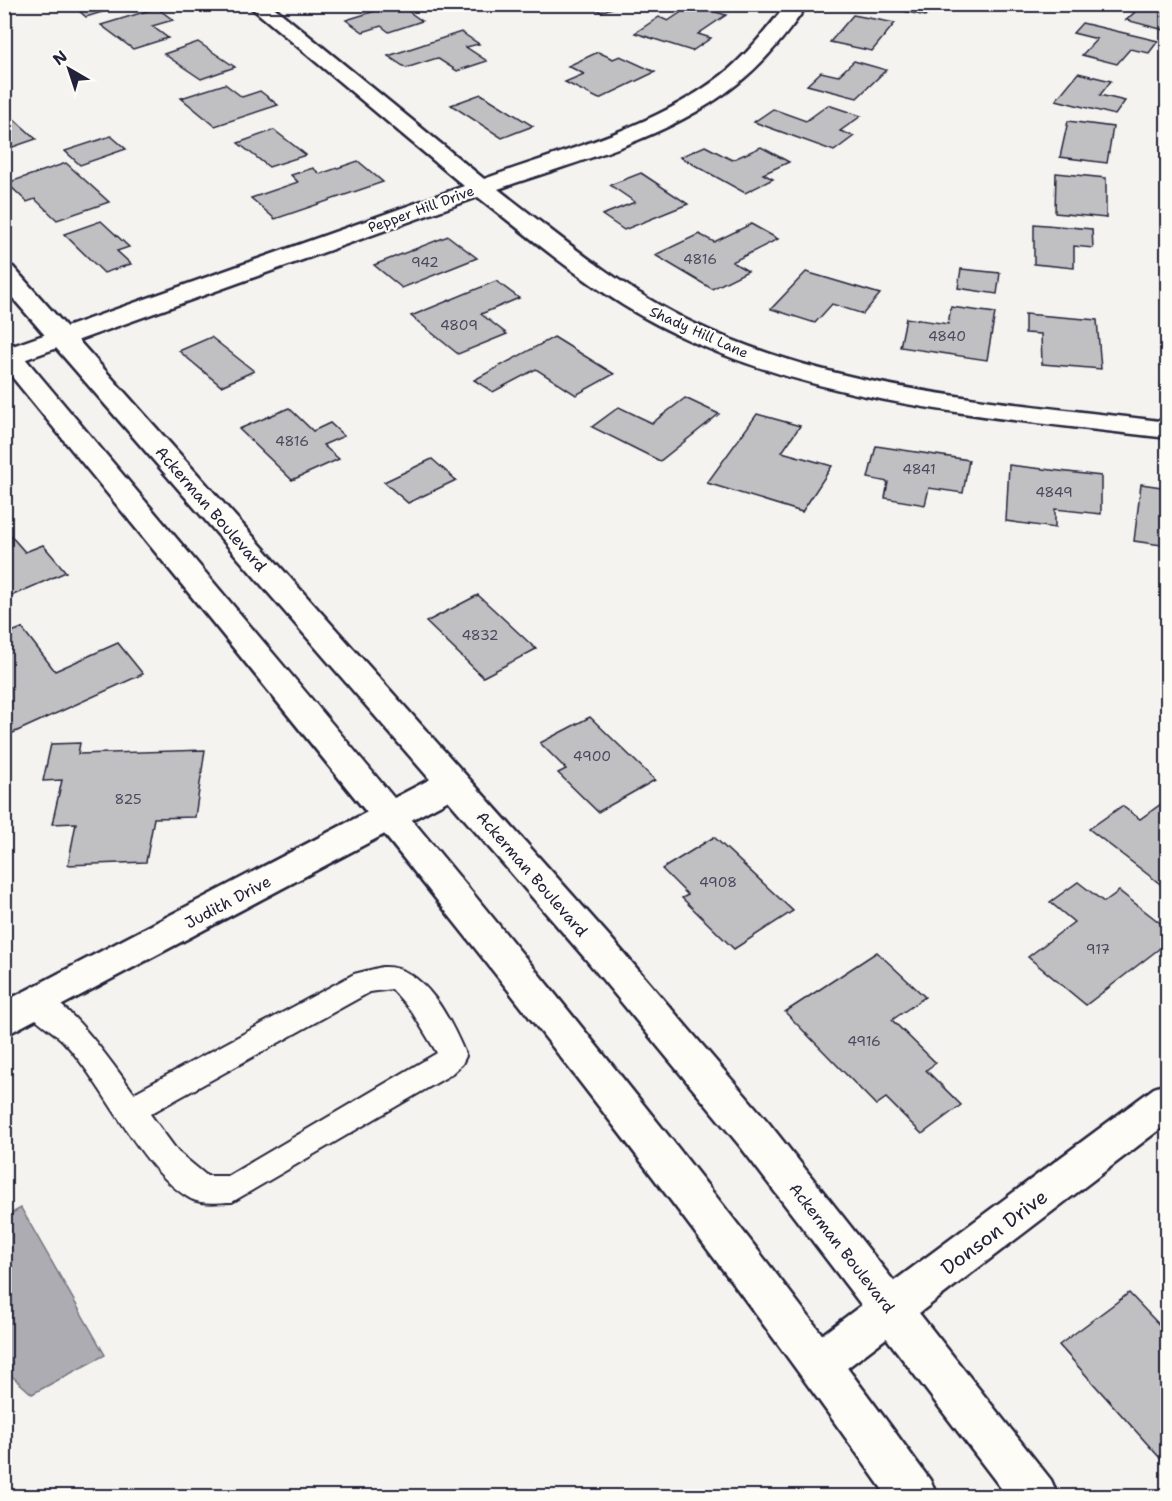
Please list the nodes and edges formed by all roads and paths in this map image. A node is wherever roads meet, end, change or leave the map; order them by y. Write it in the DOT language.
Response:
graph roads {
  1 [pos="257,4"];
  2 [pos="798,4"];
  3 [pos="481,188"];
  4 [pos="4,272"];
  5 [pos="61,338"];
  6 [pos="7,353"];
  7 [pos="1167,430"];
  8 [pos="452,783"];
  9 [pos="390,816"];
  10 [pos="37,1003"];
  11 [pos="4,1020"];
  12 [pos="1167,1100"];
  13 [pos="130,1110"];
  14 [pos="891,1311"];
  15 [pos="819,1363"];
  16 [pos="914,1497"];
  17 [pos="1035,1497"];
  1 -- 3 [label="street, Shady Hill Lane"];
  2 -- 3 [label="street, Pepper Hill Drive"];
  3 -- 5 [label="street, Pepper Hill Drive"];
  3 -- 7 [label="street, Shady Hill Lane"];
  4 -- 5 [label="street, Ackerman Boulevard"];
  5 -- 6 [label="street, Pepper Hill Drive"];
  5 -- 8 [label="street, Ackerman Boulevard"];
  6 -- 9 [label="street"];
  8 -- 9 [label="street, Judith Drive"];
  8 -- 14 [label="street, Ackerman Boulevard"];
  9 -- 10 [label="street, Judith Drive"];
  9 -- 15 [label="street"];
  10 -- 11 [label="street, Judith Drive"];
  10 -- 13 [label="lane"];
  12 -- 14 [label="street, Donson Drive"];
  13 -- 13 [label="lane"];
  14 -- 15 [label="street, Donson Drive"];
  14 -- 17 [label="street, Ackerman Boulevard"];
  15 -- 16 [label="street"];
}
